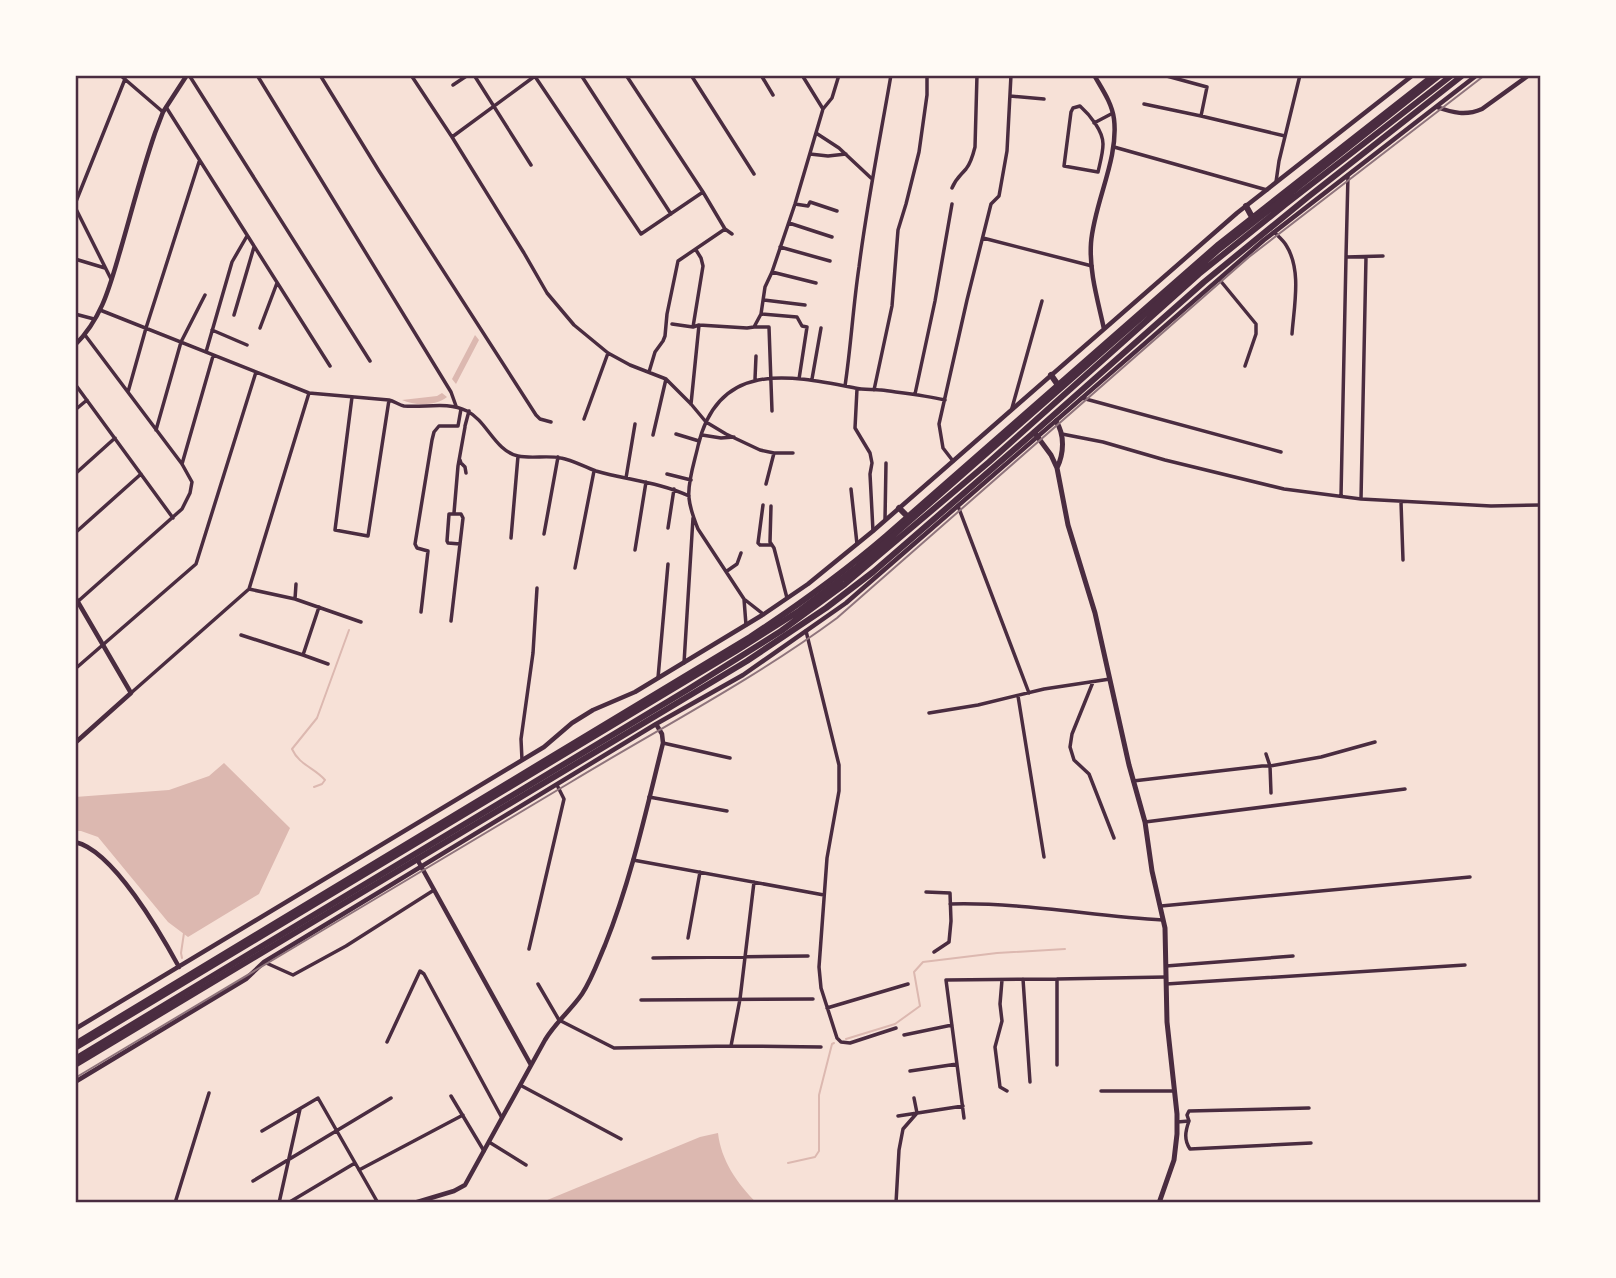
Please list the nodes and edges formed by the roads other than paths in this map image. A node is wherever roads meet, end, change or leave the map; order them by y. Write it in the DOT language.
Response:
graph roads {
  1 [pos="120,75"];
  2 [pos="188,75"];
  3 [pos="257,75"];
  4 [pos="320,75"];
  5 [pos="411,75"];
  6 [pos="471,75"];
  7 [pos="581,75"];
  8 [pos="626,75"];
  9 [pos="691,75"];
  10 [pos="761,75"];
  11 [pos="802,75"];
  12 [pos="839,75"];
  13 [pos="891,75"];
  14 [pos="928,75"];
  15 [pos="978,75"];
  16 [pos="1011,75"];
  17 [pos="1094,75"];
  18 [pos="1163,75"];
  19 [pos="1300,75"];
  20 [pos="1413,75"];
  21 [pos="1434,75"];
  22 [pos="1440,75"];
  23 [pos="1452,75"];
  24 [pos="1463,75"];
  25 [pos="1477,75"];
  26 [pos="1529,75"];
  27 [pos="535,76"];
  28 [pos="125,79"];
  29 [pos="453,85"];
  30 [pos="773,95"];
  31 [pos="1010,96"];
  32 [pos="1044,99"];
  33 [pos="1144,104"];
  34 [pos="494,106"];
  35 [pos="1437,106"];
  36 [pos="823,109"];
  37 [pos="164,110"];
  38 [pos="1113,113"];
  39 [pos="1201,116"];
  40 [pos="1094,123"];
  41 [pos="1392,131"];
  42 [pos="816,133"];
  43 [pos="1285,136"];
  44 [pos="452,137"];
  45 [pos="1396,138"];
  46 [pos="1113,147"];
  47 [pos="810,154"];
  48 [pos="846,154"];
  49 [pos="199,162"];
  50 [pos="531,165"];
  51 [pos="1099,167"];
  52 [pos="1108,168"];
  53 [pos="754,174"];
  54 [pos="1348,175"];
  55 [pos="872,179"];
  56 [pos="1276,182"];
  57 [pos="952,188"];
  58 [pos="1267,190"];
  59 [pos="703,192"];
  60 [pos="795,204"];
  61 [pos="952,204"];
  62 [pos="75,206"];
  63 [pos="1246,206"];
  64 [pos="837,211"];
  65 [pos="672,215"];
  66 [pos="1252,217"];
  67 [pos="789,223"];
  68 [pos="726,229"];
  69 [pos="1275,232"];
  70 [pos="732,234"];
  71 [pos="247,236"];
  72 [pos="832,237"];
  73 [pos="983,238"];
  74 [pos="254,247"];
  75 [pos="780,247"];
  76 [pos="696,250"];
  77 [pos="1383,256"];
  78 [pos="1346,257"];
  79 [pos="1366,257"];
  80 [pos="75,259"];
  81 [pos="830,261"];
  82 [pos="1092,266"];
  83 [pos="105,268"];
  84 [pos="772,272"];
  85 [pos="111,279"];
  86 [pos="1219,279"];
  87 [pos="277,283"];
  88 [pos="816,283"];
  89 [pos="205,295"];
  90 [pos="764,300"];
  91 [pos="1042,301"];
  92 [pos="804,305"];
  93 [pos="100,310"];
  94 [pos="75,314"];
  95 [pos="761,314"];
  96 [pos="234,315"];
  97 [pos="97,319"];
  98 [pos="672,324"];
  99 [pos="699,325"];
  100 [pos="693,327"];
  101 [pos="754,327"];
  102 [pos="146,328"];
  103 [pos="260,328"];
  104 [pos="821,328"];
  105 [pos="212,330"];
  106 [pos="1104,330"];
  107 [pos="1292,334"];
  108 [pos="85,335"];
  109 [pos="181,342"];
  110 [pos="75,345"];
  111 [pos="247,345"];
  112 [pos="206,352"];
  113 [pos="608,353"];
  114 [pos="214,355"];
  115 [pos="756,356"];
  116 [pos="370,361"];
  117 [pos="330,366"];
  118 [pos="1245,366"];
  119 [pos="256,372"];
  120 [pos="649,372"];
  121 [pos="1051,375"];
  122 [pos="770,378"];
  123 [pos="666,379"];
  124 [pos="755,379"];
  125 [pos="799,379"];
  126 [pos="813,379"];
  127 [pos="75,384"];
  128 [pos="1058,385"];
  129 [pos="845,386"];
  130 [pos="857,389"];
  131 [pos="873,390"];
  132 [pos="128,393"];
  133 [pos="309,393"];
  134 [pos="915,394"];
  135 [pos="352,397"];
  136 [pos="1082,398"];
  137 [pos="87,400"];
  138 [pos="389,400"];
  139 [pos="945,400"];
  140 [pos="691,404"];
  141 [pos="458,408"];
  142 [pos="75,410"];
  143 [pos="1011,410"];
  144 [pos="469,411"];
  145 [pos="772,411"];
  146 [pos="584,419"];
  147 [pos="1056,421"];
  148 [pos="551,422"];
  149 [pos="706,422"];
  150 [pos="635,424"];
  151 [pos="458,426"];
  152 [pos="465,427"];
  153 [pos="156,430"];
  154 [pos="677,434"];
  155 [pos="1062,434"];
  156 [pos="653,435"];
  157 [pos="702,435"];
  158 [pos="1036,435"];
  159 [pos="734,437"];
  160 [pos="114,438"];
  161 [pos="699,441"];
  162 [pos="1281,452"];
  163 [pos="775,453"];
  164 [pos="793,453"];
  165 [pos="460,455"];
  166 [pos="518,456"];
  167 [pos="558,457"];
  168 [pos="953,461"];
  169 [pos="886,463"];
  170 [pos="182,464"];
  171 [pos="872,466"];
  172 [pos="880,466"];
  173 [pos="1057,468"];
  174 [pos="594,471"];
  175 [pos="466,473"];
  176 [pos="75,474"];
  177 [pos="141,474"];
  178 [pos="667,474"];
  179 [pos="626,478"];
  180 [pos="691,480"];
  181 [pos="646,482"];
  182 [pos="766,484"];
  183 [pos="674,489"];
  184 [pos="851,489"];
  185 [pos="688,496"];
  186 [pos="1341,497"];
  187 [pos="1361,499"];
  188 [pos="1401,502"];
  189 [pos="763,505"];
  190 [pos="1541,505"];
  191 [pos="771,506"];
  192 [pos="958,506"];
  193 [pos="899,508"];
  194 [pos="454,513"];
  195 [pos="693,517"];
  196 [pos="908,517"];
  197 [pos="173,518"];
  198 [pos="886,520"];
  199 [pos="668,528"];
  200 [pos="873,531"];
  201 [pos="75,533"];
  202 [pos="544,534"];
  203 [pos="511,538"];
  204 [pos="460,544"];
  205 [pos="857,544"];
  206 [pos="772,545"];
  207 [pos="635,550"];
  208 [pos="741,553"];
  209 [pos="1403,560"];
  210 [pos="668,564"];
  211 [pos="575,568"];
  212 [pos="727,571"];
  213 [pos="296,584"];
  214 [pos="537,588"];
  215 [pos="248,589"];
  216 [pos="787,598"];
  217 [pos="295,599"];
  218 [pos="744,599"];
  219 [pos="76,601"];
  220 [pos="318,607"];
  221 [pos="421,612"];
  222 [pos="764,614"];
  223 [pos="451,621"];
  224 [pos="360,622"];
  225 [pos="746,625"];
  226 [pos="806,631"];
  227 [pos="241,635"];
  228 [pos="103,644"];
  229 [pos="303,655"];
  230 [pos="684,663"];
  231 [pos="328,664"];
  232 [pos="75,669"];
  233 [pos="659,678"];
  234 [pos="1110,680"];
  235 [pos="1093,682"];
  236 [pos="131,693"];
  237 [pos="1029,693"];
  238 [pos="1018,695"];
  239 [pos="929,713"];
  240 [pos="656,724"];
  241 [pos="1375,742"];
  242 [pos="75,743"];
  243 [pos="663,743"];
  244 [pos="1266,754"];
  245 [pos="730,758"];
  246 [pos="522,760"];
  247 [pos="1269,766"];
  248 [pos="1133,781"];
  249 [pos="557,784"];
  250 [pos="1405,789"];
  251 [pos="1271,793"];
  252 [pos="649,797"];
  253 [pos="727,811"];
  254 [pos="1144,822"];
  255 [pos="1114,838"];
  256 [pos="75,842"];
  257 [pos="1044,857"];
  258 [pos="633,860"];
  259 [pos="419,863"];
  260 [pos="700,872"];
  261 [pos="1470,877"];
  262 [pos="754,882"];
  263 [pos="435,890"];
  264 [pos="926,892"];
  265 [pos="824,895"];
  266 [pos="950,904"];
  267 [pos="1161,906"];
  268 [pos="1163,920"];
  269 [pos="688,938"];
  270 [pos="529,949"];
  271 [pos="934,952"];
  272 [pos="808,956"];
  273 [pos="1293,956"];
  274 [pos="745,957"];
  275 [pos="653,958"];
  276 [pos="264,962"];
  277 [pos="1465,965"];
  278 [pos="1166,966"];
  279 [pos="179,967"];
  280 [pos="1023,979"];
  281 [pos="1057,979"];
  282 [pos="1002,980"];
  283 [pos="1166,980"];
  284 [pos="538,984"];
  285 [pos="908,984"];
  286 [pos="740,999"];
  287 [pos="813,999"];
  288 [pos="641,1000"];
  289 [pos="827,1008"];
  290 [pos="559,1020"];
  291 [pos="952,1025"];
  292 [pos="896,1028"];
  293 [pos="75,1029"];
  294 [pos="904,1035"];
  295 [pos="387,1042"];
  296 [pos="75,1046"];
  297 [pos="731,1046"];
  298 [pos="821,1047"];
  299 [pos="75,1059"];
  300 [pos="957,1064"];
  301 [pos="75,1065"];
  302 [pos="532,1066"];
  303 [pos="1057,1066"];
  304 [pos="910,1071"];
  305 [pos="75,1082"];
  306 [pos="1030,1082"];
  307 [pos="520,1085"];
  308 [pos="1007,1091"];
  309 [pos="1101,1091"];
  310 [pos="1174,1091"];
  311 [pos="209,1093"];
  312 [pos="451,1096"];
  313 [pos="391,1098"];
  314 [pos="914,1098"];
  315 [pos="963,1106"];
  316 [pos="1309,1108"];
  317 [pos="300,1109"];
  318 [pos="916,1113"];
  319 [pos="463,1115"];
  320 [pos="898,1116"];
  321 [pos="502,1118"];
  322 [pos="964,1118"];
  323 [pos="1189,1121"];
  324 [pos="1177,1122"];
  325 [pos="262,1131"];
  326 [pos="337,1131"];
  327 [pos="621,1139"];
  328 [pos="489,1142"];
  329 [pos="1311,1143"];
  330 [pos="484,1151"];
  331 [pos="289,1160"];
  332 [pos="355,1163"];
  333 [pos="526,1165"];
  334 [pos="359,1170"];
  335 [pos="253,1181"];
  336 [pos="175,1203"];
  337 [pos="279,1203"];
  338 [pos="288,1203"];
  339 [pos="378,1203"];
  340 [pos="414,1203"];
  341 [pos="896,1203"];
  342 [pos="1159,1203"];
  1 -- 28 [label="street"];
  2 -- 37 [label="street"];
  2 -- 116 [label="street"];
  3 -- 141 [label="street"];
  4 -- 148 [label="street"];
  5 -- 44 [label="street"];
  6 -- 29 [label="street"];
  6 -- 34 [label="street"];
  7 -- 65 [label="street"];
  8 -- 59 [label="street"];
  9 -- 53 [label="street"];
  10 -- 30 [label="street"];
  11 -- 36 [label="street"];
  12 -- 36 [label="street"];
  13 -- 55 [label="street"];
  14 -- 131 [label="street"];
  15 -- 57 [label="street"];
  16 -- 31 [label="street"];
  17 -- 38 [label="street"];
  18 -- 39 [label="street"];
  19 -- 43 [label="street"];
  20 -- 56 [label="street"];
  21 -- 66 [label="highway"];
  22 -- 296 [label="highway"];
  23 -- 299 [label="highway"];
  24 -- 41 [label="highway"];
  25 -- 35 [label="street"];
  26 -- 35 [label="street"];
  27 -- 34 [label="street"];
  27 -- 65 [label="street"];
  28 -- 37 [label="street"];
  28 -- 62 [label="street"];
  31 -- 32 [label="street"];
  31 -- 73 [label="street"];
  33 -- 39 [label="street"];
  34 -- 44 [label="street"];
  34 -- 50 [label="street"];
  35 -- 45 [label="street"];
  36 -- 42 [label="street"];
  37 -- 49 [label="street"];
  37 -- 85 [label="street"];
  38 -- 40 [label="street"];
  38 -- 46 [label="street"];
  39 -- 43 [label="street"];
  40 -- 51 [label="street"];
  40 -- 51 [label="street"];
  41 -- 45 [label="highway"];
  41 -- 158 [label="highway"];
  42 -- 47 [label="street"];
  42 -- 48 [label="street"];
  43 -- 56 [label="street"];
  44 -- 113 [label="street"];
  45 -- 54 [label="street"];
  46 -- 52 [label="street"];
  46 -- 58 [label="street"];
  47 -- 48 [label="street"];
  47 -- 60 [label="street"];
  48 -- 55 [label="street"];
  49 -- 71 [label="street"];
  49 -- 102 [label="street"];
  51 -- 52 [label="street"];
  52 -- 82 [label="street"];
  54 -- 69 [label="street"];
  54 -- 78 [label="street"];
  55 -- 129 [label="street"];
  56 -- 58 [label="street"];
  58 -- 63 [label="street"];
  59 -- 65 [label="street"];
  59 -- 68 [label="street"];
  60 -- 64 [label="street"];
  60 -- 67 [label="street"];
  61 -- 134 [label="street"];
  62 -- 83 [label="street"];
  63 -- 66 [label="highway"];
  63 -- 106 [label="street"];
  66 -- 128 [label="highway"];
  67 -- 72 [label="street"];
  67 -- 75 [label="street"];
  68 -- 70 [label="street"];
  68 -- 76 [label="street"];
  69 -- 86 [label="street"];
  69 -- 107 [label="street"];
  71 -- 74 [label="street"];
  71 -- 105 [label="street"];
  73 -- 82 [label="street"];
  73 -- 139 [label="street"];
  74 -- 87 [label="street"];
  74 -- 96 [label="street"];
  75 -- 81 [label="street"];
  75 -- 84 [label="street"];
  76 -- 100 [label="street"];
  76 -- 120 [label="street"];
  77 -- 79 [label="street"];
  78 -- 79 [label="street"];
  78 -- 186 [label="street"];
  79 -- 187 [label="street"];
  80 -- 83 [label="street"];
  82 -- 106 [label="street"];
  83 -- 85 [label="street"];
  84 -- 88 [label="street"];
  84 -- 90 [label="street"];
  85 -- 93 [label="street"];
  86 -- 118 [label="street"];
  86 -- 136 [label="street"];
  87 -- 103 [label="street"];
  87 -- 117 [label="street"];
  89 -- 109 [label="street"];
  90 -- 92 [label="street"];
  90 -- 95 [label="street"];
  91 -- 143 [label="street"];
  93 -- 97 [label="street"];
  93 -- 102 [label="street"];
  94 -- 97 [label="street"];
  95 -- 101 [label="street"];
  95 -- 125 [label="street"];
  97 -- 108 [label="street"];
  98 -- 100 [label="street"];
  99 -- 100 [label="street"];
  99 -- 101 [label="street"];
  99 -- 140 [label="street"];
  101 -- 122 [label="street"];
  102 -- 109 [label="street"];
  102 -- 132 [label="street"];
  104 -- 126 [label="street"];
  105 -- 111 [label="street"];
  105 -- 112 [label="street"];
  106 -- 121 [label="street"];
  108 -- 110 [label="street"];
  108 -- 132 [label="street"];
  109 -- 112 [label="street"];
  109 -- 153 [label="street"];
  112 -- 114 [label="street"];
  113 -- 120 [label="street"];
  113 -- 146 [label="street"];
  114 -- 119 [label="street"];
  114 -- 170 [label="street"];
  115 -- 124 [label="street"];
  119 -- 133 [label="street"];
  119 -- 228 [label="street"];
  120 -- 123 [label="street"];
  121 -- 128 [label="highway"];
  121 -- 143 [label="street"];
  122 -- 124 [label="street"];
  122 -- 125 [label="street"];
  122 -- 145 [label="street"];
  123 -- 140 [label="street"];
  123 -- 156 [label="street"];
  124 -- 149 [label="street"];
  125 -- 126 [label="street"];
  126 -- 129 [label="street"];
  127 -- 137 [label="street"];
  128 -- 196 [label="highway"];
  129 -- 130 [label="street"];
  130 -- 131 [label="street"];
  130 -- 171 [label="street"];
  131 -- 134 [label="street"];
  132 -- 153 [label="street"];
  133 -- 135 [label="street"];
  133 -- 215 [label="street"];
  134 -- 139 [label="street"];
  135 -- 138 [label="street"];
  135 -- 138 [label="street"];
  136 -- 147 [label="street"];
  136 -- 162 [label="street"];
  137 -- 142 [label="street"];
  137 -- 160 [label="street"];
  138 -- 141 [label="street"];
  139 -- 168 [label="street"];
  140 -- 149 [label="street"];
  141 -- 144 [label="street"];
  141 -- 151 [label="street"];
  143 -- 168 [label="street"];
  144 -- 152 [label="street"];
  144 -- 166 [label="street"];
  147 -- 155 [label="main road"];
  147 -- 158 [label="street"];
  149 -- 157 [label="street"];
  149 -- 159 [label="street"];
  150 -- 179 [label="street"];
  151 -- 152 [label="street"];
  151 -- 221 [label="street"];
  152 -- 165 [label="street"];
  153 -- 170 [label="street"];
  154 -- 161 [label="street"];
  155 -- 173 [label="main road"];
  155 -- 186 [label="street"];
  157 -- 159 [label="street"];
  157 -- 161 [label="street"];
  158 -- 173 [label="main road"];
  158 -- 192 [label="street"];
  158 -- 259 [label="highway"];
  159 -- 163 [label="street"];
  160 -- 176 [label="street"];
  160 -- 177 [label="street"];
  161 -- 180 [label="street"];
  163 -- 164 [label="street"];
  163 -- 182 [label="street"];
  165 -- 175 [label="street"];
  165 -- 194 [label="street"];
  166 -- 167 [label="street"];
  166 -- 203 [label="street"];
  167 -- 174 [label="street"];
  167 -- 202 [label="street"];
  168 -- 193 [label="street"];
  169 -- 198 [label="street"];
  170 -- 197 [label="street"];
  171 -- 172 [label="street"];
  171 -- 200 [label="street"];
  173 -- 234 [label="main road"];
  174 -- 179 [label="street"];
  174 -- 211 [label="street"];
  177 -- 197 [label="street"];
  177 -- 201 [label="street"];
  178 -- 180 [label="street"];
  179 -- 181 [label="street"];
  180 -- 185 [label="street"];
  181 -- 183 [label="street"];
  181 -- 207 [label="street"];
  183 -- 185 [label="street"];
  183 -- 199 [label="street"];
  184 -- 205 [label="street"];
  185 -- 195 [label="street"];
  186 -- 187 [label="street"];
  187 -- 188 [label="street"];
  188 -- 190 [label="street"];
  188 -- 209 [label="street"];
  189 -- 206 [label="street"];
  191 -- 206 [label="street"];
  192 -- 226 [label="street"];
  192 -- 237 [label="street"];
  193 -- 196 [label="highway"];
  193 -- 198 [label="street"];
  194 -- 204 [label="street"];
  194 -- 204 [label="street"];
  195 -- 212 [label="street"];
  195 -- 230 [label="street"];
  196 -- 296 [label="highway"];
  197 -- 219 [label="street"];
  198 -- 200 [label="street"];
  200 -- 205 [label="street"];
  204 -- 223 [label="street"];
  205 -- 216 [label="street"];
  206 -- 216 [label="street"];
  208 -- 212 [label="street"];
  210 -- 233 [label="street"];
  212 -- 218 [label="street"];
  213 -- 217 [label="street"];
  214 -- 246 [label="street"];
  215 -- 217 [label="street"];
  215 -- 236 [label="street"];
  216 -- 222 [label="street"];
  217 -- 220 [label="street"];
  218 -- 222 [label="street"];
  218 -- 225 [label="street"];
  219 -- 228 [label="street"];
  220 -- 224 [label="street"];
  220 -- 229 [label="street"];
  222 -- 225 [label="street"];
  225 -- 230 [label="street"];
  226 -- 240 [label="street"];
  226 -- 265 [label="street"];
  227 -- 229 [label="street"];
  228 -- 232 [label="street"];
  228 -- 236 [label="street"];
  229 -- 231 [label="street"];
  230 -- 233 [label="street"];
  233 -- 246 [label="street"];
  234 -- 235 [label="street"];
  234 -- 248 [label="main road"];
  235 -- 237 [label="street"];
  235 -- 255 [label="street"];
  236 -- 242 [label="street"];
  237 -- 238 [label="street"];
  238 -- 239 [label="street"];
  238 -- 257 [label="street"];
  240 -- 243 [label="street"];
  240 -- 249 [label="street"];
  241 -- 247 [label="street"];
  243 -- 245 [label="street"];
  243 -- 252 [label="street"];
  244 -- 247 [label="street"];
  246 -- 279 [label="street"];
  247 -- 248 [label="street"];
  247 -- 251 [label="street"];
  248 -- 254 [label="main road"];
  249 -- 259 [label="street"];
  249 -- 270 [label="street"];
  250 -- 254 [label="street"];
  252 -- 253 [label="street"];
  252 -- 258 [label="street"];
  254 -- 267 [label="main road"];
  256 -- 279 [label="street"];
  258 -- 260 [label="street"];
  258 -- 290 [label="street"];
  259 -- 263 [label="street"];
  259 -- 276 [label="street"];
  259 -- 301 [label="highway"];
  260 -- 262 [label="street"];
  260 -- 269 [label="street"];
  261 -- 267 [label="street"];
  262 -- 265 [label="street"];
  262 -- 274 [label="street"];
  263 -- 276 [label="street"];
  263 -- 302 [label="street"];
  264 -- 266 [label="street"];
  265 -- 289 [label="street"];
  266 -- 268 [label="street"];
  266 -- 271 [label="street"];
  267 -- 268 [label="main road"];
  268 -- 278 [label="main road"];
  272 -- 274 [label="street"];
  273 -- 278 [label="street"];
  274 -- 275 [label="street"];
  274 -- 286 [label="street"];
  276 -- 305 [label="street"];
  277 -- 283 [label="street"];
  278 -- 283 [label="main road"];
  279 -- 293 [label="street"];
  280 -- 281 [label="street"];
  280 -- 282 [label="street"];
  280 -- 306 [label="street"];
  281 -- 283 [label="street"];
  281 -- 303 [label="street"];
  282 -- 291 [label="street"];
  282 -- 308 [label="street"];
  283 -- 310 [label="main road"];
  284 -- 290 [label="street"];
  285 -- 289 [label="street"];
  286 -- 287 [label="street"];
  286 -- 288 [label="street"];
  286 -- 297 [label="street"];
  289 -- 292 [label="street"];
  290 -- 297 [label="street"];
  290 -- 302 [label="street"];
  291 -- 294 [label="street"];
  291 -- 300 [label="street"];
  295 -- 321 [label="street"];
  297 -- 298 [label="street"];
  300 -- 304 [label="street"];
  300 -- 315 [label="street"];
  302 -- 307 [label="street"];
  307 -- 321 [label="street"];
  307 -- 327 [label="street"];
  309 -- 310 [label="street"];
  310 -- 324 [label="main road"];
  311 -- 336 [label="street"];
  312 -- 319 [label="street"];
  313 -- 326 [label="street"];
  314 -- 318 [label="street"];
  315 -- 318 [label="street"];
  315 -- 322 [label="street"];
  316 -- 323 [label="street"];
  317 -- 325 [label="street"];
  317 -- 326 [label="street"];
  317 -- 331 [label="street"];
  318 -- 320 [label="street"];
  318 -- 341 [label="street"];
  319 -- 330 [label="street"];
  319 -- 334 [label="street"];
  321 -- 328 [label="street"];
  323 -- 324 [label="street"];
  323 -- 329 [label="street"];
  324 -- 342 [label="main road"];
  326 -- 331 [label="street"];
  326 -- 332 [label="street"];
  328 -- 330 [label="street"];
  328 -- 333 [label="street"];
  330 -- 340 [label="street"];
  331 -- 335 [label="street"];
  331 -- 337 [label="street"];
  332 -- 334 [label="street"];
  332 -- 338 [label="street"];
  334 -- 339 [label="street"];
}
